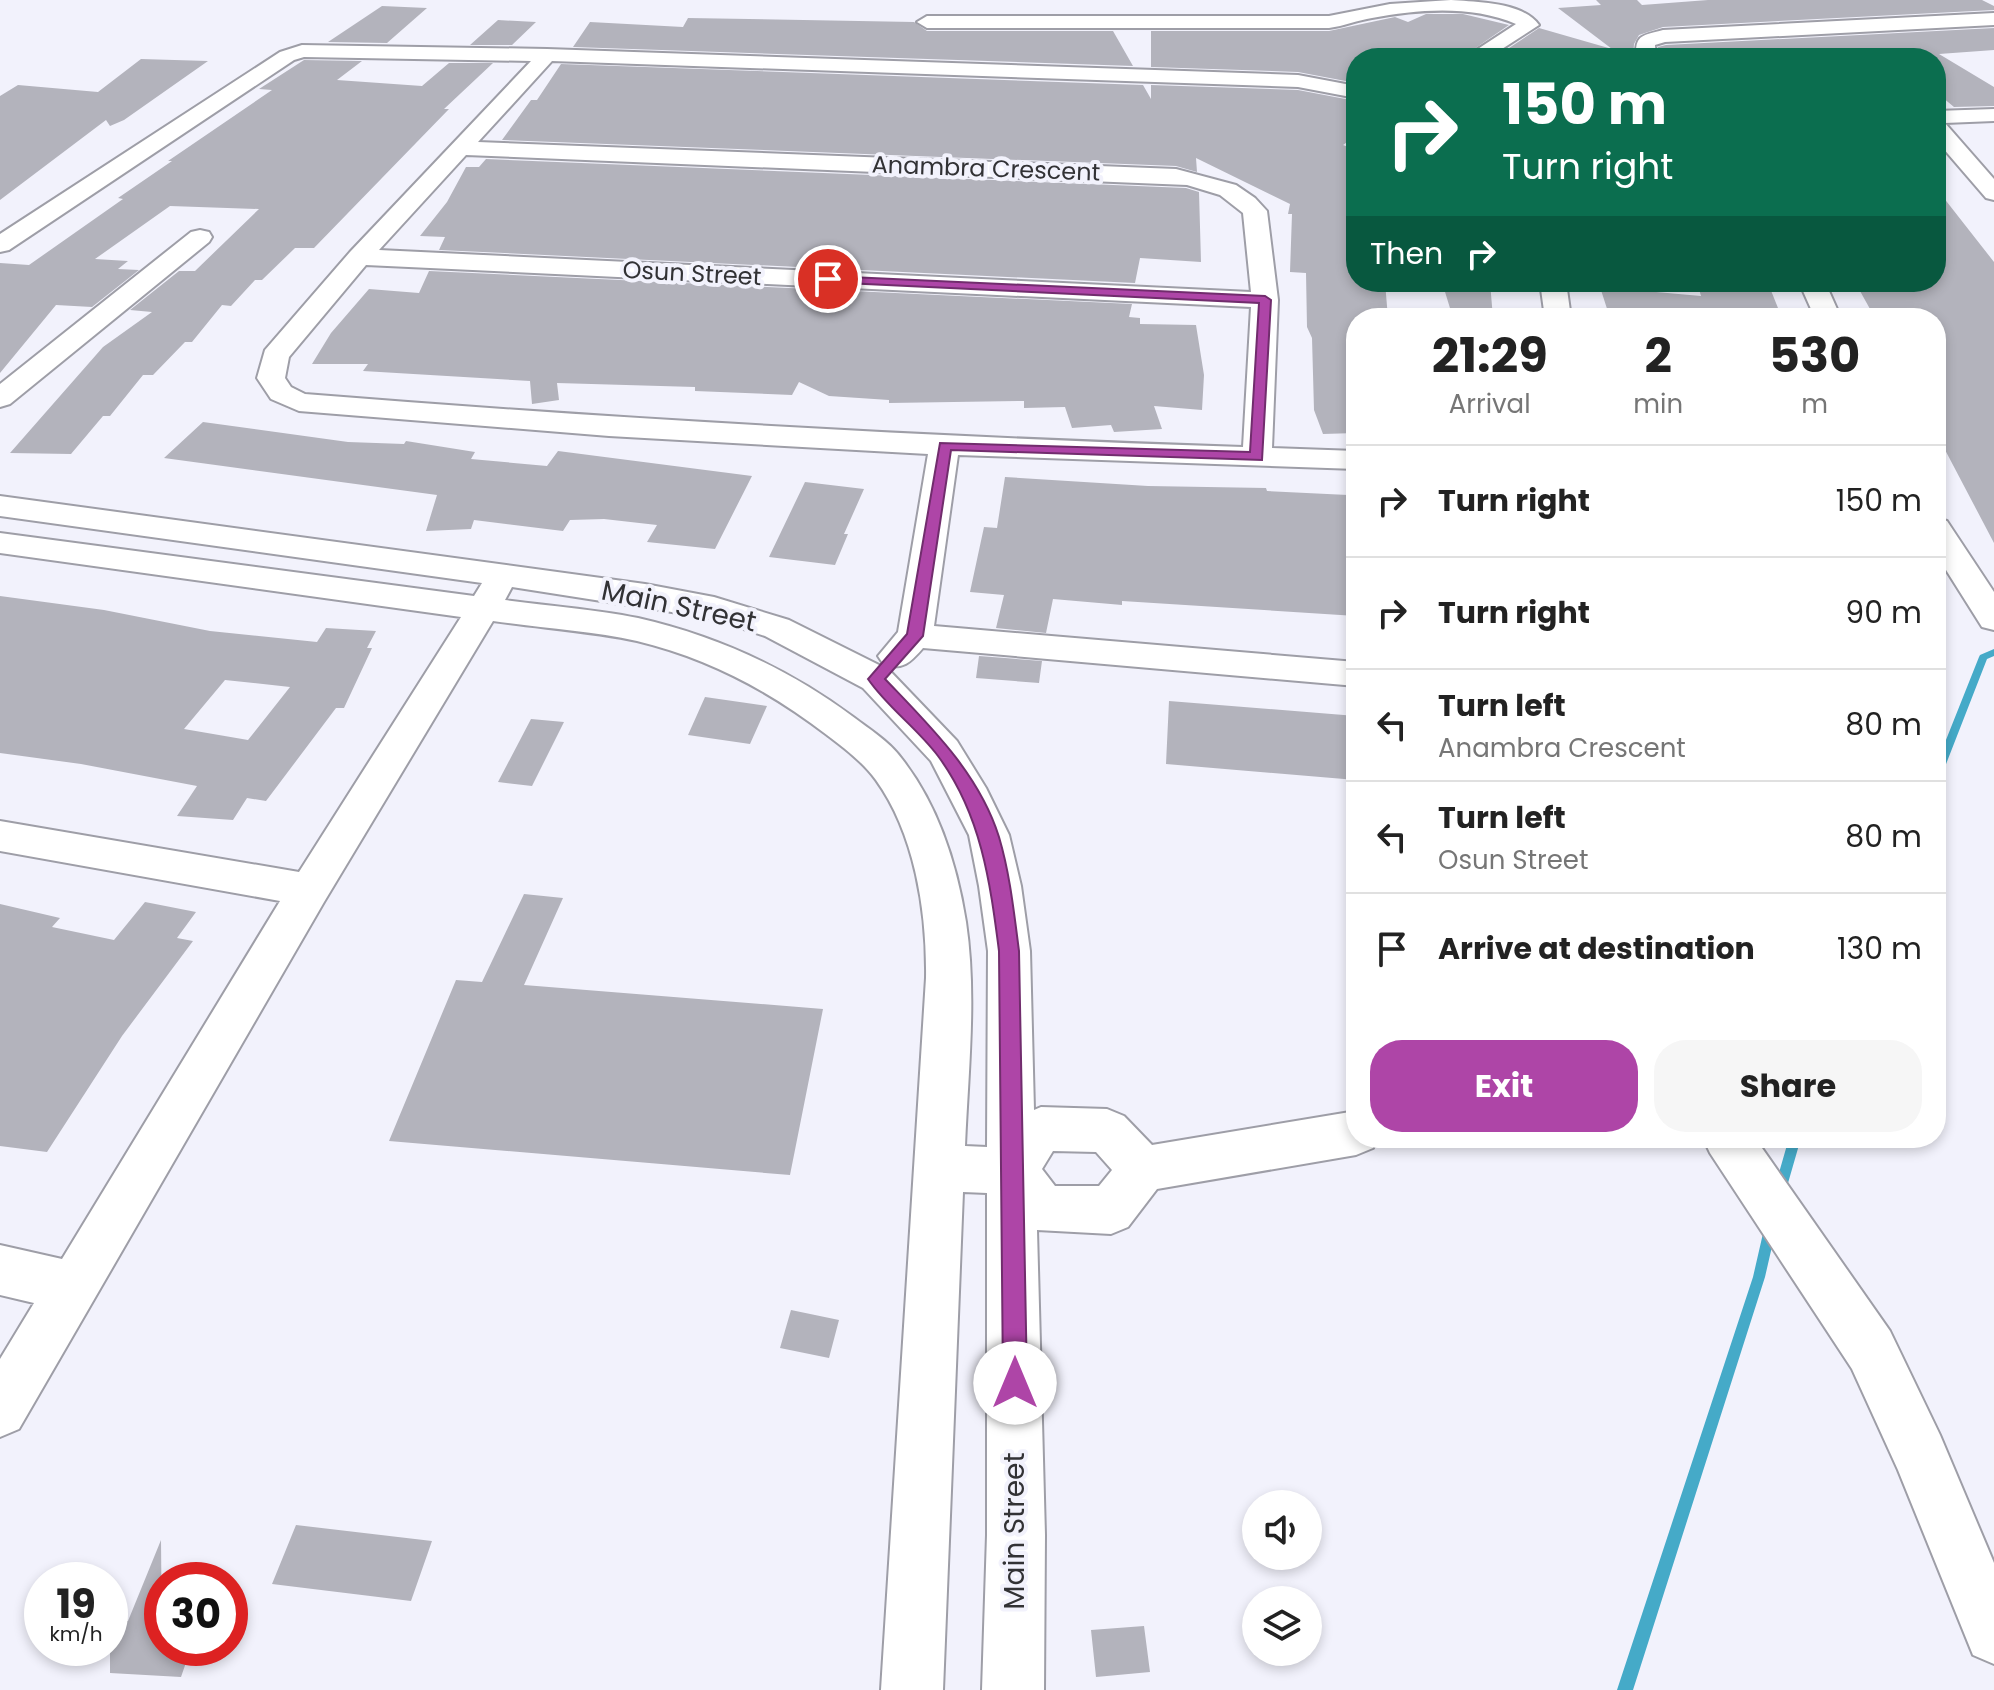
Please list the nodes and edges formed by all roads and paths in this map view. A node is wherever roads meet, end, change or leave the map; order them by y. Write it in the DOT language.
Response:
graph roads {
  1 [pos="1994,19"];
  2 [pos="927,22"];
  3 [pos="1491,48"];
  4 [pos="1645,48"];
  5 [pos="547,55"];
  6 [pos="1346,90"];
  7 [pos="1994,115"];
  8 [pos="1946,117"];
  9 [pos="1946,138"];
  10 [pos="461,148"];
  11 [pos="1994,193"];
  12 [pos="200,237"];
  13 [pos="0,245"];
  14 [pos="359,257"];
  15 [pos="1265,300"];
  16 [pos="0,398"];
  17 [pos="944,446"];
  18 [pos="1257,457"];
  19 [pos="1346,460"];
  20 [pos="0,506"];
  21 [pos="0,543"];
  22 [pos="1946,544"];
  23 [pos="494,592"];
  24 [pos="1994,619"];
  25 [pos="915,636"];
  26 [pos="1346,673"];
  27 [pos="876,679"];
  28 [pos="833,720"];
  29 [pos="0,836"];
  30 [pos="309,890"];
  31 [pos="1346,1135"];
  32 [pos="1734,1148"];
  33 [pos="939,1168"];
  34 [pos="1143,1169"];
  35 [pos="1013,1171"];
  36 [pos="0,1270"];
  37 [pos="74,1287"];
  38 [pos="0,1410"];
  39 [pos="1994,1634"];
  40 [pos="912,1690"];
  41 [pos="1013,1690"];
  1 -- 4 [label="street"];
  2 -- 3 [label="street"];
  5 -- 6 [label="street"];
  5 -- 10 [label="street"];
  5 -- 13 [label="street"];
  7 -- 8 [label="street"];
  9 -- 11 [label="street"];
  10 -- 14 [label="street"];
  10 -- 15 [label="street, Anambra Crescent"];
  12 -- 16 [label="street"];
  14 -- 15 [label="street, Osun Street"];
  14 -- 17 [label="street"];
  15 -- 18 [label="street, Anambra Crescent"];
  17 -- 18 [label="street"];
  17 -- 25 [label="street"];
  18 -- 19 [label="street"];
  20 -- 23 [label="street, Main Street"];
  21 -- 23 [label="street, Main Street"];
  22 -- 24 [label="street"];
  23 -- 27 [label="street, Main Street"];
  23 -- 28 [label="street, Main Street"];
  23 -- 30 [label="street"];
  25 -- 26 [label="street"];
  25 -- 27 [label="street"];
  27 -- 28 [label="street"];
  27 -- 35 [label="street, Main Street"];
  28 -- 33 [label="street, Main Street"];
  29 -- 30 [label="street"];
  30 -- 37 [label="street"];
  31 -- 34 [label="street"];
  32 -- 39 [label="street"];
  33 -- 35 [label="street"];
  33 -- 40 [label="street, Main Street"];
  34 -- 35 [label="street"];
  34 -- 35 [label="street"];
  35 -- 41 [label="street, Main Street"];
  36 -- 37 [label="street"];
  37 -- 38 [label="street"];
}
